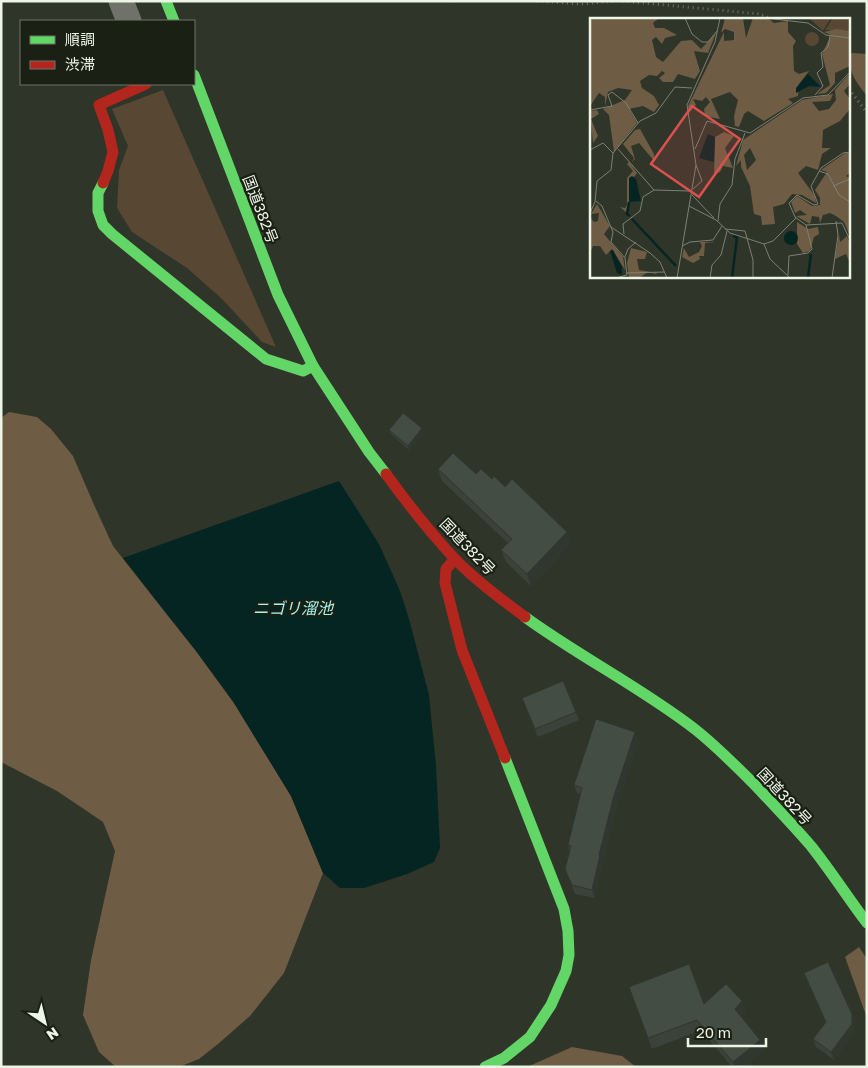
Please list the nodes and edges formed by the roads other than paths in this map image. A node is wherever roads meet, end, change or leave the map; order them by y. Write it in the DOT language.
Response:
graph roads {
  1 [pos="121,1"];
  2 [pos="166,1"];
  3 [pos="129,20"];
  4 [pos="174,20"];
  5 [pos="195,77"];
  6 [pos="144,85"];
  7 [pos="313,366"];
  8 [pos="455,559"];
  9 [pos="867,923"];
  10 [pos="485,1067"];
  1 -- 3 [label="street"];
  2 -- 4 [label="main road"];
  5 -- 7 [label="main road, 国道382号"];
  6 -- 7 [label="main road"];
  7 -- 8 [label="main road, 国道382号"];
  8 -- 9 [label="main road, 国道382号"];
  8 -- 10 [label="main road"];
}
